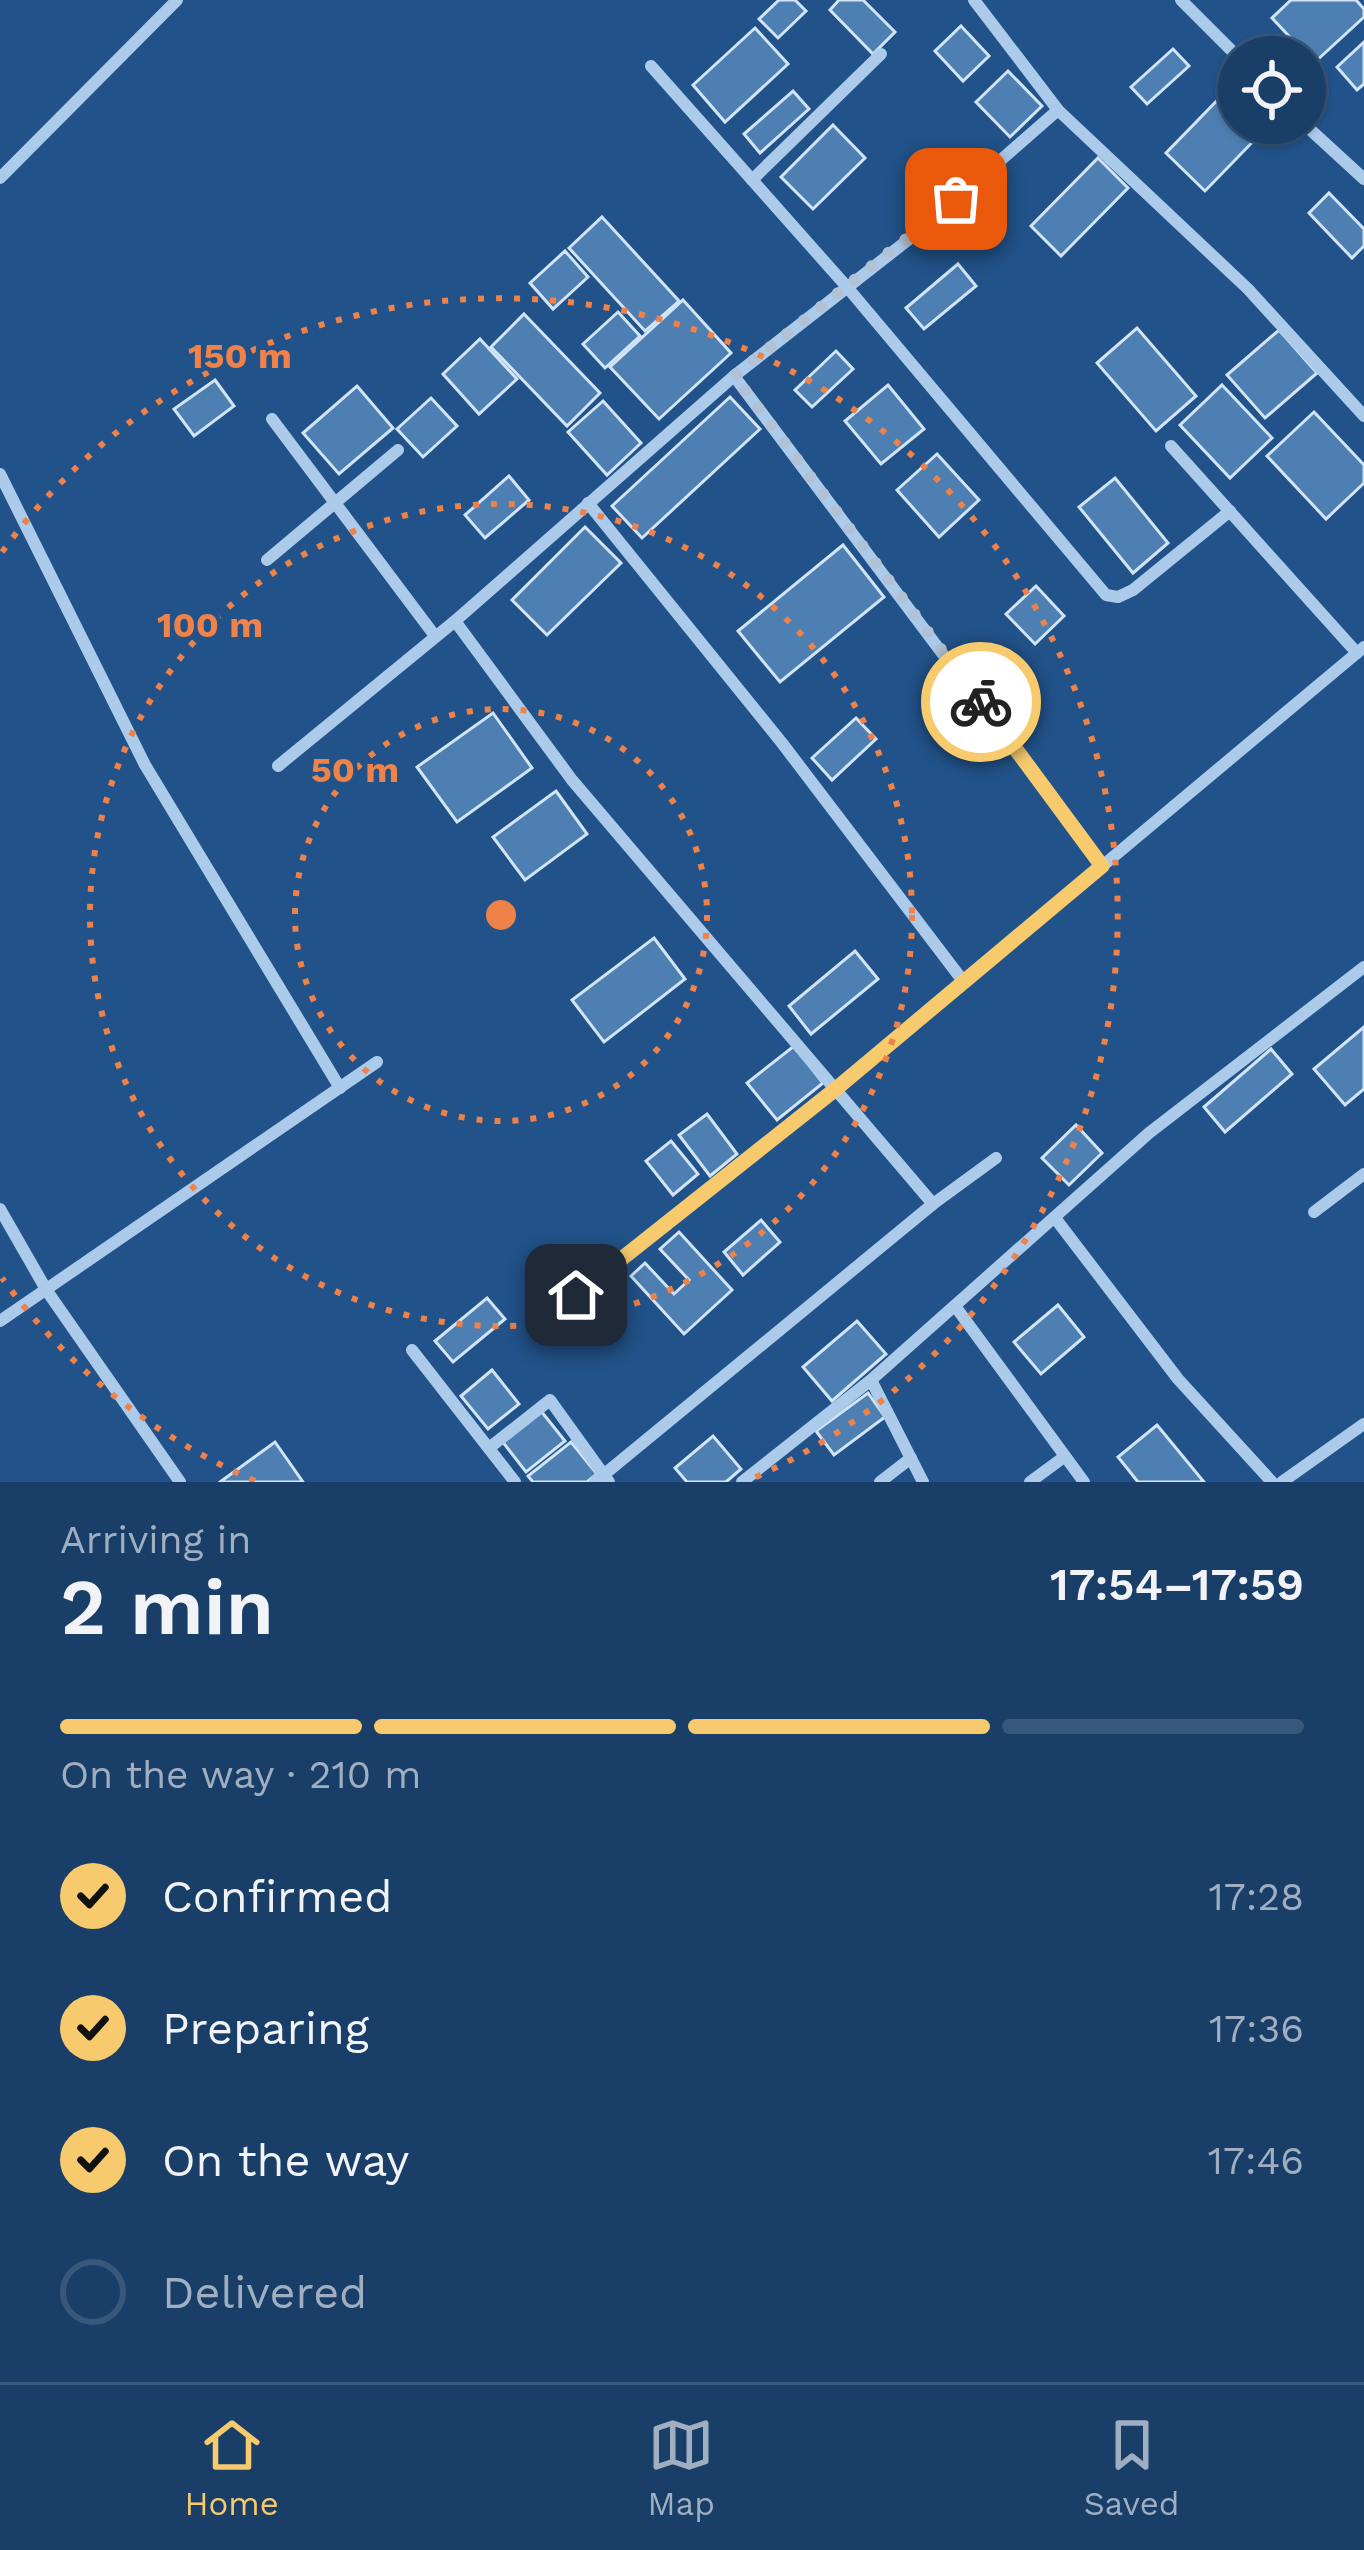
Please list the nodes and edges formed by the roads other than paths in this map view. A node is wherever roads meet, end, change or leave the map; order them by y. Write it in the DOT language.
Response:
graph roads {
  1 [pos="177,0"];
  2 [pos="974,0"];
  3 [pos="1181,0"];
  4 [pos="1218,37"];
  5 [pos="881,54"];
  6 [pos="651,66"];
  7 [pos="1058,110"];
  8 [pos="1326,144"];
  9 [pos="0,178"];
  10 [pos="1364,179"];
  11 [pos="752,180"];
  12 [pos="847,287"];
  13 [pos="734,376"];
  14 [pos="1364,416"];
  15 [pos="272,419"];
  16 [pos="1171,446"];
  17 [pos="398,450"];
  18 [pos="0,474"];
  19 [pos="588,503"];
  20 [pos="336,504"];
  21 [pos="1230,512"];
  22 [pos="267,560"];
  23 [pos="455,621"];
  24 [pos="435,636"];
  25 [pos="1361,650"];
  26 [pos="278,766"];
  27 [pos="1102,866"];
  28 [pos="1364,967"];
  29 [pos="963,981"];
  30 [pos="377,1062"];
  31 [pos="340,1088"];
  32 [pos="837,1088"];
  33 [pos="996,1157"];
  34 [pos="1364,1174"];
  35 [pos="933,1204"];
  36 [pos="0,1210"];
  37 [pos="1315,1212"];
  38 [pos="1055,1218"];
  39 [pos="47,1291"];
  40 [pos="576,1295"];
  41 [pos="955,1306"];
  42 [pos="0,1321"];
  43 [pos="412,1350"];
  44 [pos="871,1380"];
  45 [pos="1364,1424"];
  46 [pos="489,1448"];
  47 [pos="1064,1457"];
  48 [pos="911,1458"];
  49 [pos="1301,1477"];
  50 [pos="602,1480"];
  51 [pos="180,1482"];
  52 [pos="515,1482"];
  53 [pos="742,1482"];
  54 [pos="880,1482"];
  55 [pos="923,1482"];
  56 [pos="1030,1482"];
  57 [pos="1084,1482"];
  58 [pos="1272,1482"];
  59 [pos="1282,1482"];
  1 -- 9 [label="street"];
  2 -- 7 [label="street"];
  3 -- 4 [label="street"];
  5 -- 11 [label="street"];
  6 -- 11 [label="street"];
  7 -- 12 [label="street"];
  7 -- 14 [label="street"];
  8 -- 10 [label="street"];
  11 -- 12 [label="street"];
  12 -- 13 [label="street"];
  12 -- 21 [label="street"];
  13 -- 19 [label="street"];
  13 -- 27 [label="street"];
  15 -- 20 [label="street"];
  16 -- 21 [label="street"];
  17 -- 20 [label="street"];
  18 -- 31 [label="street"];
  19 -- 23 [label="street"];
  19 -- 29 [label="street"];
  20 -- 22 [label="street"];
  20 -- 24 [label="street"];
  21 -- 25 [label="street"];
  23 -- 24 [label="street"];
  23 -- 32 [label="street"];
  24 -- 26 [label="street"];
  25 -- 27 [label="street"];
  27 -- 29 [label="street"];
  28 -- 38 [label="street"];
  29 -- 32 [label="street"];
  30 -- 31 [label="street"];
  31 -- 39 [label="street"];
  32 -- 35 [label="street"];
  32 -- 40 [label="street"];
  33 -- 35 [label="street"];
  34 -- 37 [label="street"];
  35 -- 50 [label="street"];
  36 -- 39 [label="street"];
  38 -- 41 [label="street"];
  38 -- 58 [label="street"];
  39 -- 42 [label="street"];
  39 -- 51 [label="street"];
  41 -- 44 [label="street"];
  41 -- 47 [label="street"];
  43 -- 46 [label="street"];
  44 -- 48 [label="street"];
  44 -- 53 [label="street"];
  45 -- 49 [label="street"];
  46 -- 50 [label="street"];
  46 -- 52 [label="street"];
  47 -- 56 [label="street"];
  47 -- 57 [label="street"];
  48 -- 54 [label="street"];
  48 -- 55 [label="street"];
  49 -- 59 [label="street"];
}
